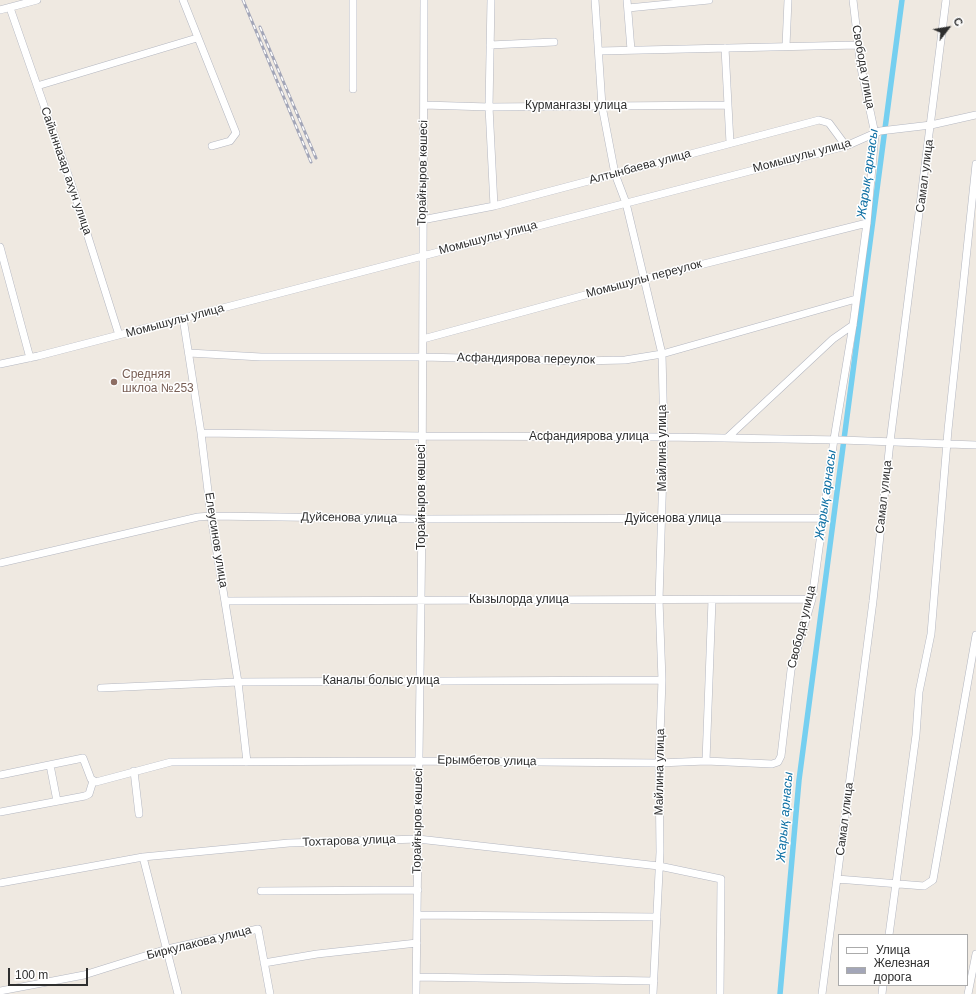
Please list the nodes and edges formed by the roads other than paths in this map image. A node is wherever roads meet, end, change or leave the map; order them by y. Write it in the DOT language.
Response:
graph roads {
  1 [pos="37,0"];
  2 [pos="183,0"];
  3 [pos="353,0"];
  4 [pos="424,0"];
  5 [pos="491,0"];
  6 [pos="595,0"];
  7 [pos="627,0"];
  8 [pos="709,0"];
  9 [pos="788,0"];
  10 [pos="852,0"];
  11 [pos="946,0"];
  12 [pos="670,2"];
  13 [pos="17,3"];
  14 [pos="10,8"];
  15 [pos="628,8"];
  16 [pos="0,10"];
  17 [pos="197,38"];
  18 [pos="554,42"];
  19 [pos="490,45"];
  20 [pos="857,45"];
  21 [pos="786,46"];
  22 [pos="725,48"];
  23 [pos="631,50"];
  24 [pos="600,51"];
  25 [pos="37,86"];
  26 [pos="353,88"];
  27 [pos="424,105"];
  28 [pos="728,105"];
  29 [pos="602,106"];
  30 [pos="489,107"];
  31 [pos="976,115"];
  32 [pos="931,125"];
  33 [pos="878,133"];
  34 [pos="730,143"];
  35 [pos="212,146"];
  36 [pos="846,146"];
  37 [pos="976,164"];
  38 [pos="615,174"];
  39 [pos="626,203"];
  40 [pos="494,206"];
  41 [pos="422,220"];
  42 [pos="867,223"];
  43 [pos="0,247"];
  44 [pos="423,255"];
  45 [pos="644,279"];
  46 [pos="856,299"];
  47 [pos="183,318"];
  48 [pos="853,324"];
  49 [pos="119,335"];
  50 [pos="423,339"];
  51 [pos="189,354"];
  52 [pos="662,354"];
  53 [pos="423,357"];
  54 [pos="30,358"];
  55 [pos="0,364"];
  56 [pos="201,433"];
  57 [pos="422,436"];
  58 [pos="664,437"];
  59 [pos="727,438"];
  60 [pos="837,440"];
  61 [pos="887,441"];
  62 [pos="948,444"];
  63 [pos="976,445"];
  64 [pos="211,516"];
  65 [pos="662,518"];
  66 [pos="822,518"];
  67 [pos="422,519"];
  68 [pos="0,563"];
  69 [pos="812,599"];
  70 [pos="421,600"];
  71 [pos="660,600"];
  72 [pos="712,600"];
  73 [pos="226,601"];
  74 [pos="976,635"];
  75 [pos="662,680"];
  76 [pos="420,681"];
  77 [pos="238,682"];
  78 [pos="101,688"];
  79 [pos="419,761"];
  80 [pos="706,761"];
  81 [pos="247,762"];
  82 [pos="778,762"];
  83 [pos="659,763"];
  84 [pos="50,765"];
  85 [pos="134,771"];
  86 [pos="0,775"];
  87 [pos="93,781"];
  88 [pos="57,801"];
  89 [pos="0,812"];
  90 [pos="139,814"];
  91 [pos="418,839"];
  92 [pos="144,856"];
  93 [pos="659,866"];
  94 [pos="837,879"];
  95 [pos="0,883"];
  96 [pos="895,884"];
  97 [pos="418,890"];
  98 [pos="260,891"];
  99 [pos="417,915"];
  100 [pos="657,917"];
  101 [pos="889,934"];
  102 [pos="417,943"];
  103 [pos="167,949"];
  104 [pos="976,954"];
  105 [pos="264,963"];
  106 [pos="417,977"];
  107 [pos="654,981"];
  108 [pos="0,991"];
  109 [pos="178,994"];
  110 [pos="270,994"];
  111 [pos="416,994"];
  112 [pos="653,994"];
  113 [pos="720,994"];
  114 [pos="822,994"];
  115 [pos="968,994"];
  1 -- 13 [label="street"];
  2 -- 17 [label="street"];
  3 -- 26 [label="street"];
  4 -- 27 [label="street, Торайғыров көшесі"];
  5 -- 19 [label="street"];
  6 -- 24 [label="street, Майлина улица"];
  7 -- 15 [label="street"];
  8 -- 12 [label="street"];
  9 -- 21 [label="street"];
  10 -- 20 [label="street, Свобода улица"];
  11 -- 32 [label="street, Самал улица"];
  12 -- 15 [label="street"];
  13 -- 14 [label="street"];
  14 -- 16 [label="street"];
  14 -- 25 [label="street, Сайынназар ахун улица"];
  15 -- 23 [label="street"];
  17 -- 25 [label="street"];
  17 -- 35 [label="street"];
  18 -- 19 [label="street"];
  19 -- 30 [label="street"];
  20 -- 21 [label="street"];
  20 -- 33 [label="street, Свобода улица"];
  21 -- 22 [label="street"];
  22 -- 23 [label="street"];
  22 -- 28 [label="street"];
  23 -- 24 [label="street"];
  24 -- 29 [label="street, Майлина улица"];
  25 -- 49 [label="street, Сайынназар ахун улица"];
  27 -- 30 [label="street, Курмангазы улица"];
  27 -- 41 [label="street, Торайғыров көшесі"];
  28 -- 29 [label="street, Курмангазы улица"];
  28 -- 34 [label="street"];
  29 -- 30 [label="street, Курмангазы улица"];
  29 -- 38 [label="street, Майлина улица"];
  30 -- 40 [label="street"];
  31 -- 32 [label="street, Момышулы улица"];
  32 -- 33 [label="street, Момышулы улица"];
  32 -- 61 [label="street, Самал улица"];
  33 -- 36 [label="street, Момышулы улица"];
  33 -- 42 [label="street, Свобода улица"];
  34 -- 36 [label="street, Алтынбаева улица"];
  34 -- 38 [label="street, Алтынбаева улица"];
  36 -- 39 [label="street, Момышулы улица"];
  37 -- 62 [label="street"];
  38 -- 39 [label="street, Майлина улица"];
  38 -- 40 [label="street, Алтынбаева улица"];
  39 -- 44 [label="street, Момышулы улица"];
  39 -- 45 [label="street, Майлина улица"];
  40 -- 41 [label="street, Алтынбаева улица"];
  41 -- 44 [label="street, Торайғыров көшесі"];
  42 -- 45 [label="street, Момышулы переулок"];
  42 -- 46 [label="street, Свобода улица"];
  43 -- 54 [label="street"];
  44 -- 47 [label="street, Момышулы улица"];
  44 -- 50 [label="street, Торайғыров көшесі"];
  45 -- 50 [label="street, Момышулы переулок"];
  45 -- 52 [label="street, Майлина улица"];
  46 -- 48 [label="street, Свобода улица"];
  46 -- 52 [label="street, Асфандиярова переулок"];
  47 -- 49 [label="street, Момышулы улица"];
  47 -- 51 [label="street, Елеусинов улица"];
  48 -- 59 [label="street"];
  48 -- 60 [label="street, Свобода улица"];
  49 -- 54 [label="street, Момышулы улица"];
  50 -- 53 [label="street, Торайғыров көшесі"];
  51 -- 53 [label="street, Асфандиярова переулок"];
  51 -- 56 [label="street, Елеусинов улица"];
  52 -- 53 [label="street, Асфандиярова переулок"];
  52 -- 58 [label="street, Майлина улица"];
  53 -- 57 [label="street, Торайғыров көшесі"];
  54 -- 55 [label="street, Момышулы улица"];
  56 -- 57 [label="street, Асфандиярова улица"];
  56 -- 64 [label="street, Елеусинов улица"];
  57 -- 58 [label="street, Асфандиярова улица"];
  57 -- 67 [label="street, Торайғыров көшесі"];
  58 -- 59 [label="street, Асфандиярова улица"];
  58 -- 65 [label="street, Майлина улица"];
  59 -- 60 [label="street, Асфандиярова улица"];
  60 -- 61 [label="street, Асфандиярова улица"];
  60 -- 66 [label="street, Свобода улица"];
  61 -- 62 [label="street, Асфандиярова улица"];
  61 -- 94 [label="street, Самал улица"];
  62 -- 63 [label="street, Асфандиярова улица"];
  62 -- 96 [label="street"];
  64 -- 67 [label="street, Дуйсенова улица"];
  64 -- 68 [label="street, Дуйсенова улица"];
  64 -- 73 [label="street, Елеусинов улица"];
  65 -- 66 [label="street, Дуйсенова улица"];
  65 -- 67 [label="street, Дуйсенова улица"];
  65 -- 71 [label="street, Майлина улица"];
  66 -- 69 [label="street, Свобода улица"];
  67 -- 70 [label="street, Торайғыров көшесі"];
  69 -- 72 [label="street, Кызылорда улица"];
  69 -- 82 [label="street, Свобода улица"];
  70 -- 71 [label="street, Кызылорда улица"];
  70 -- 73 [label="street, Кызылорда улица"];
  70 -- 76 [label="street, Торайғыров көшесі"];
  71 -- 72 [label="street, Кызылорда улица"];
  71 -- 75 [label="street, Майлина улица"];
  72 -- 80 [label="street"];
  73 -- 77 [label="street, Елеусинов улица"];
  74 -- 96 [label="street"];
  75 -- 76 [label="street, Каналы болыс улица"];
  75 -- 83 [label="street, Майлина улица"];
  76 -- 77 [label="street, Каналы болыс улица"];
  76 -- 79 [label="street, Торайғыров көшесі"];
  77 -- 78 [label="street, Каналы болыс улица"];
  77 -- 81 [label="street, Елеусинов улица"];
  79 -- 81 [label="street, Ерымбетов улица"];
  79 -- 83 [label="street, Ерымбетов улица"];
  79 -- 91 [label="street, Торайғыров көшесі"];
  80 -- 82 [label="street, Ерымбетов улица"];
  80 -- 83 [label="street, Ерымбетов улица"];
  81 -- 85 [label="street, Ерымбетов улица"];
  83 -- 93 [label="street, Майлина улица"];
  84 -- 86 [label="street"];
  84 -- 87 [label="street"];
  84 -- 88 [label="street"];
  85 -- 87 [label="street, Ерымбетов улица"];
  85 -- 90 [label="street"];
  87 -- 88 [label="street"];
  88 -- 89 [label="street"];
  91 -- 92 [label="street, Тохтарова улица"];
  91 -- 93 [label="street, Тохтарова улица"];
  91 -- 97 [label="street, Торайғыров көшесі"];
  92 -- 95 [label="street, Тохтарова улица"];
  92 -- 103 [label="street"];
  93 -- 100 [label="street, Майлина улица"];
  93 -- 113 [label="street, Тохтарова улица"];
  94 -- 96 [label="street"];
  94 -- 114 [label="street, Самал улица"];
  96 -- 101 [label="street"];
  97 -- 98 [label="street"];
  97 -- 99 [label="street, Торайғыров көшесі"];
  99 -- 100 [label="street"];
  99 -- 102 [label="street, Торайғыров көшесі"];
  100 -- 107 [label="street, Майлина улица"];
  102 -- 105 [label="street"];
  102 -- 106 [label="street, Торайғыров көшесі"];
  103 -- 105 [label="street, Биркулакова улица"];
  103 -- 108 [label="street, Биркулакова улица"];
  103 -- 109 [label="street"];
  104 -- 115 [label="street"];
  105 -- 110 [label="street"];
  106 -- 107 [label="street"];
  106 -- 111 [label="street, Торайғыров көшесі"];
  107 -- 112 [label="street, Майлина улица"];
}
